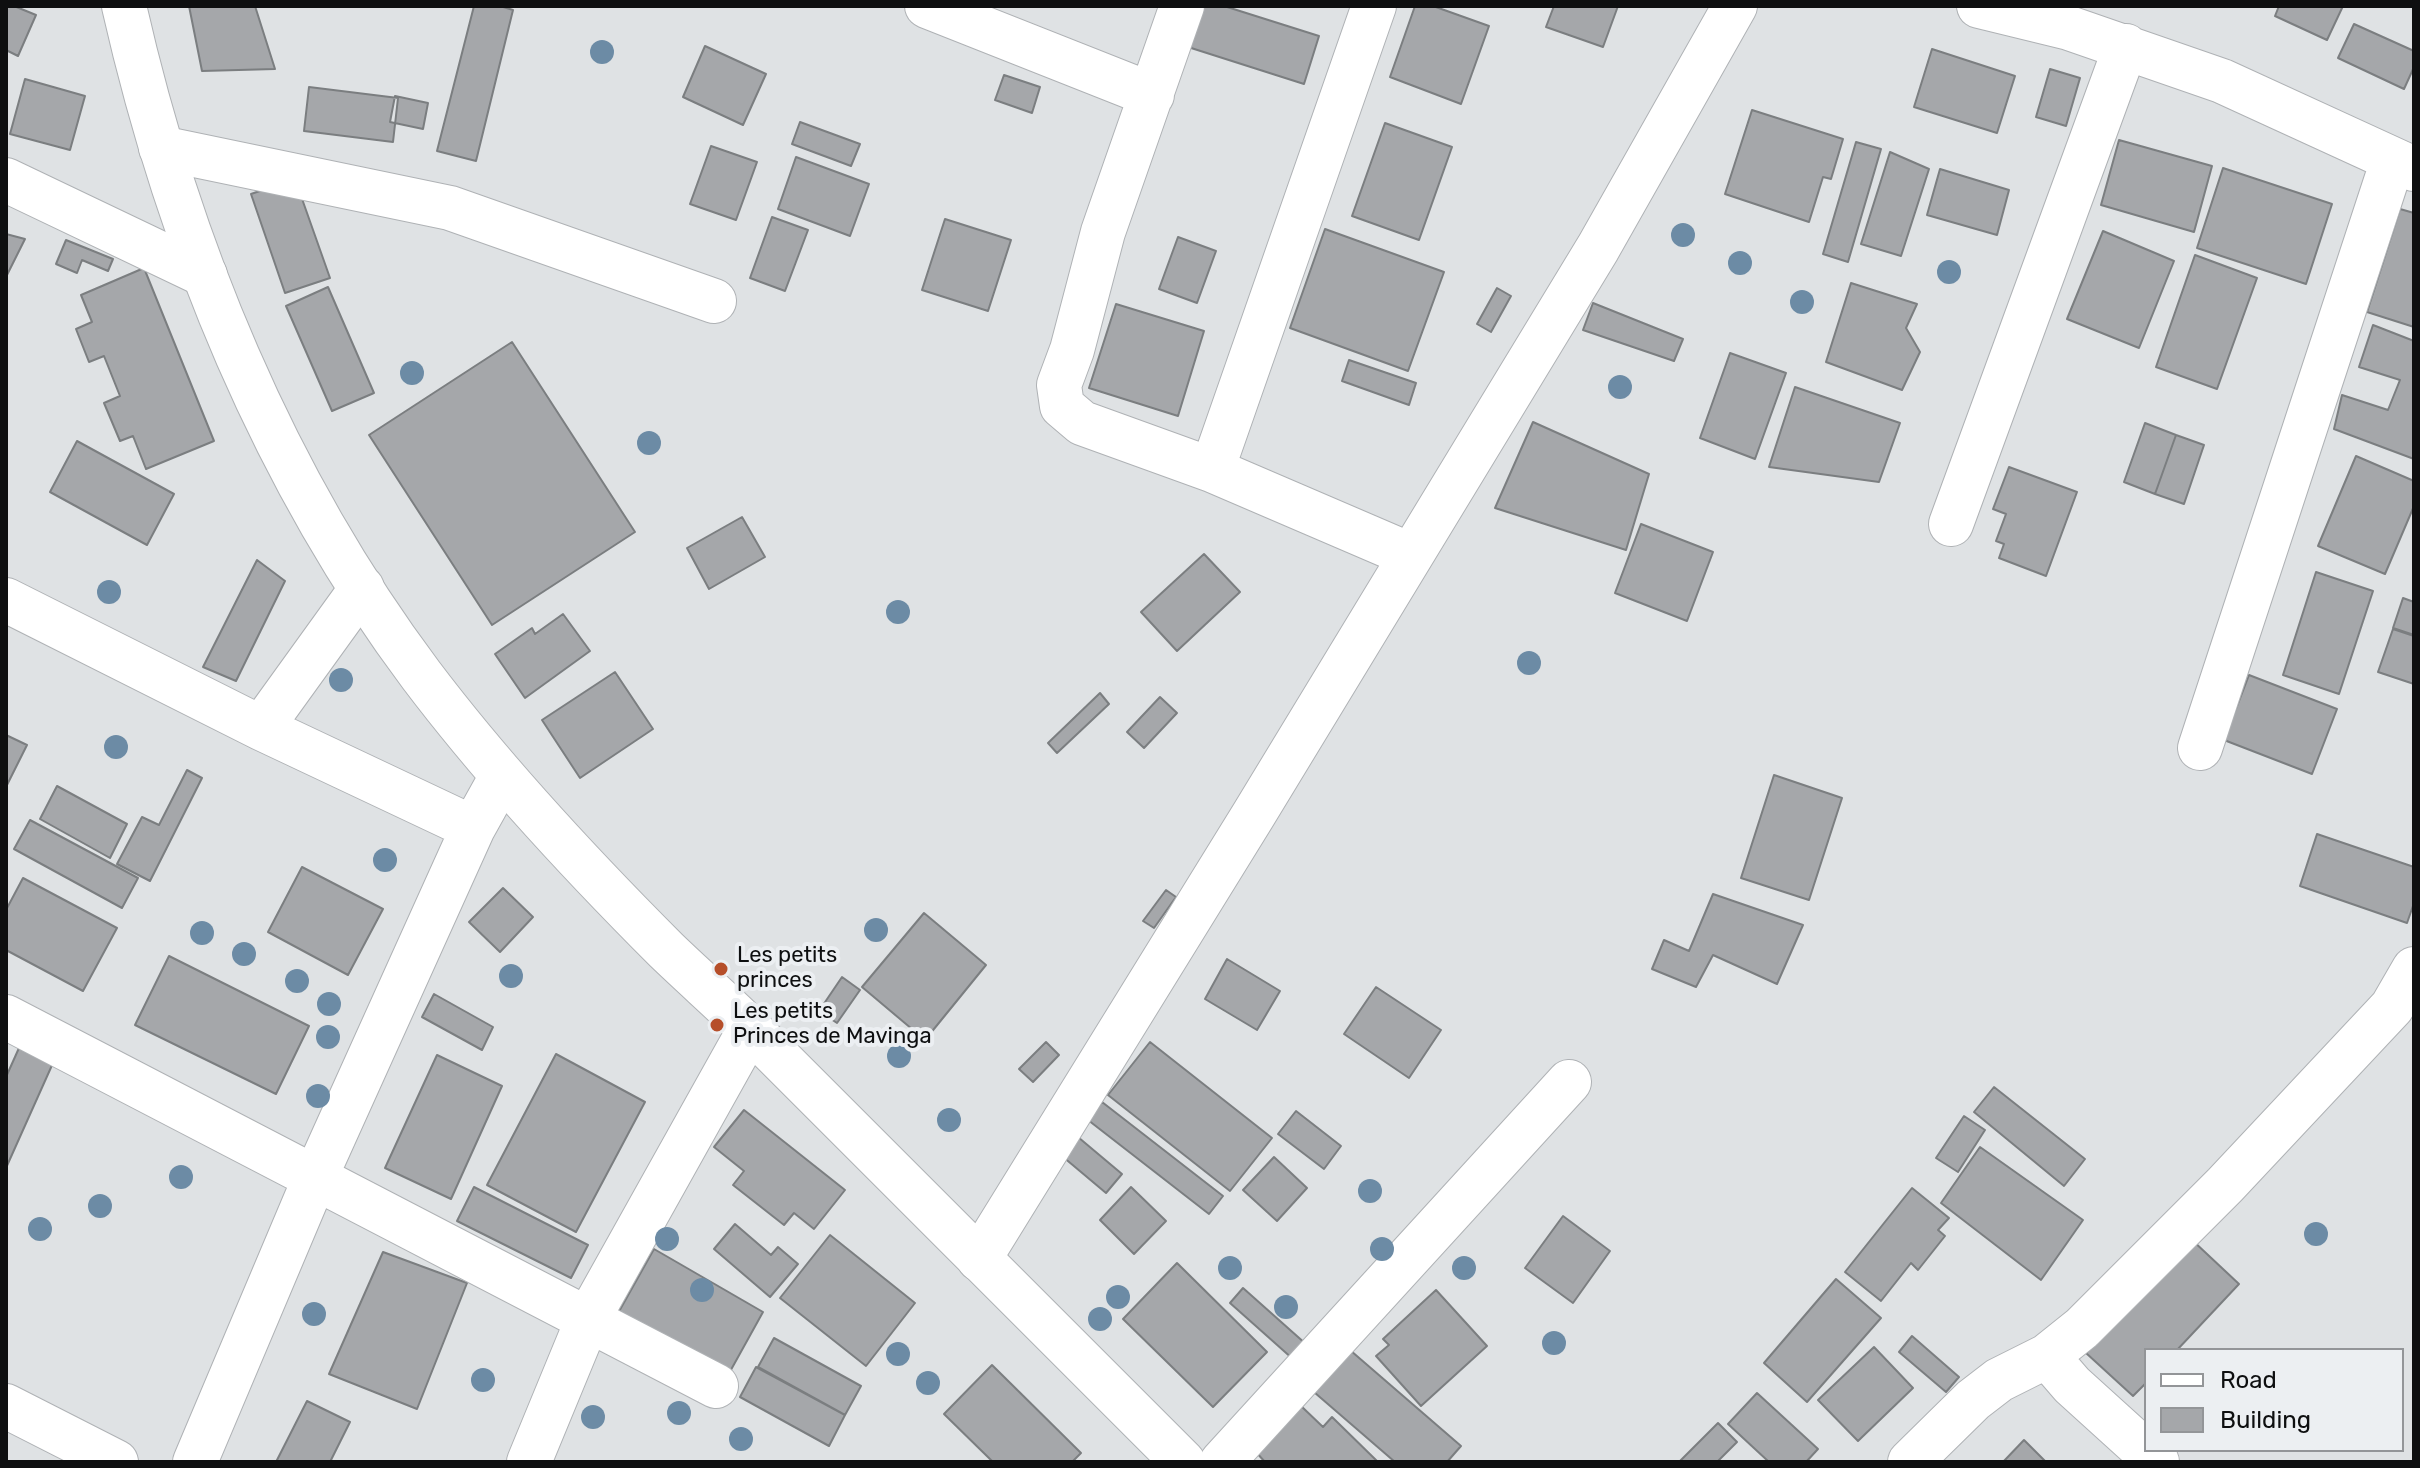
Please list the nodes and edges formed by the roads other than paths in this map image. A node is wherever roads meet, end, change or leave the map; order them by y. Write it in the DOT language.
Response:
graph roads {
  1 [pos="124,6"];
  2 [pos="927,6"];
  3 [pos="1182,6"];
  4 [pos="1374,6"];
  5 [pos="1735,6"];
  6 [pos="1979,6"];
  7 [pos="2075,17"];
  8 [pos="2126,46"];
  9 [pos="1152,95"];
  10 [pos="161,148"];
  11 [pos="2404,164"];
  12 [pos="6,180"];
  13 [pos="205,275"];
  14 [pos="714,301"];
  15 [pos="1212,470"];
  16 [pos="1951,524"];
  17 [pos="1410,555"];
  18 [pos="362,588"];
  19 [pos="6,600"];
  20 [pos="261,728"];
  21 [pos="2200,748"];
  22 [pos="502,776"];
  23 [pos="473,828"];
  24 [pos="2414,969"];
  25 [pos="6,1017"];
  26 [pos="750,1029"];
  27 [pos="1569,1082"];
  28 [pos="315,1178"];
  29 [pos="979,1259"];
  30 [pos="588,1319"];
  31 [pos="2047,1356"];
  32 [pos="716,1386"];
  33 [pos="6,1406"];
  34 [pos="2144,1450"];
  35 [pos="116,1462"];
  36 [pos="195,1462"];
  37 [pos="529,1462"];
  38 [pos="1183,1462"];
  39 [pos="1222,1462"];
  40 [pos="1910,1462"];
  1 -- 10 [label="main road"];
  2 -- 9 [label="main road"];
  3 -- 9 [label="main road"];
  4 -- 15 [label="main road"];
  5 -- 17 [label="main road"];
  6 -- 7 [label="main road"];
  7 -- 8 [label="main road"];
  8 -- 11 [label="main road"];
  8 -- 16 [label="main road"];
  9 -- 15 [label="main road"];
  10 -- 13 [label="main road"];
  10 -- 14 [label="main road"];
  11 -- 21 [label="main road"];
  12 -- 13 [label="main road"];
  13 -- 18 [label="main road"];
  15 -- 17 [label="main road"];
  17 -- 29 [label="main road"];
  18 -- 20 [label="main road"];
  18 -- 22 [label="main road"];
  19 -- 20 [label="main road"];
  20 -- 23 [label="main road"];
  22 -- 23 [label="main road"];
  22 -- 26 [label="main road"];
  23 -- 28 [label="main road"];
  24 -- 31 [label="main road"];
  25 -- 28 [label="main road"];
  26 -- 29 [label="main road"];
  26 -- 30 [label="main road"];
  27 -- 39 [label="main road"];
  28 -- 30 [label="main road"];
  28 -- 36 [label="main road"];
  29 -- 38 [label="main road"];
  30 -- 32 [label="main road"];
  30 -- 37 [label="main road"];
  31 -- 34 [label="main road"];
  31 -- 40 [label="main road"];
  33 -- 35 [label="main road"];
}
